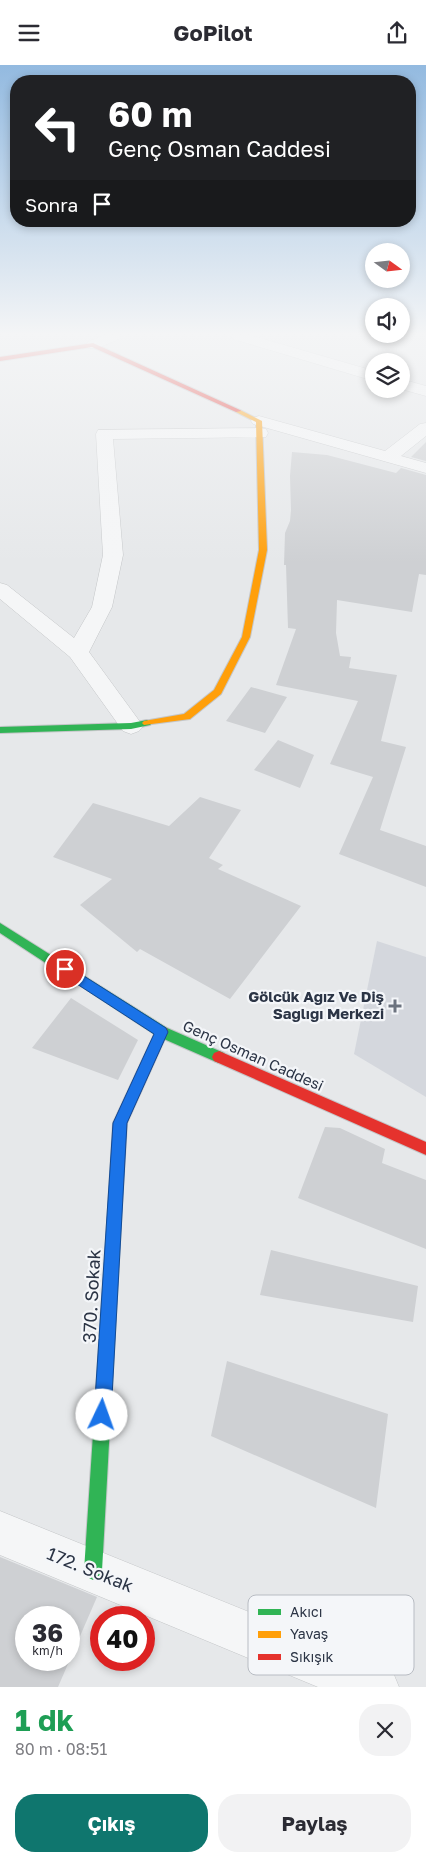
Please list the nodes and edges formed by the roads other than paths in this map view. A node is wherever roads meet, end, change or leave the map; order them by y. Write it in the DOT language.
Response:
graph roads {
  1 [pos="228,412"];
  2 [pos="259,427"];
  3 [pos="426,428"];
  4 [pos="388,457"];
  5 [pos="426,468"];
  6 [pos="0,589"];
  7 [pos="78,652"];
  8 [pos="131,726"];
  9 [pos="0,730"];
  10 [pos="0,927"];
  11 [pos="162,1032"];
  12 [pos="426,1149"];
  13 [pos="0,1533"];
  14 [pos="93,1571"];
  15 [pos="248,1635"];
  16 [pos="346,1675"];
  17 [pos="375,1687"];
  1 -- 2 [label="street"];
  2 -- 4 [label="street"];
  2 -- 7 [label="street"];
  2 -- 8 [label="street"];
  3 -- 4 [label="street"];
  4 -- 5 [label="street"];
  6 -- 7 [label="street"];
  7 -- 8 [label="street"];
  8 -- 9 [label="street"];
  10 -- 11 [label="street, Genç Osman Caddesi"];
  11 -- 12 [label="street, Genç Osman Caddesi"];
  11 -- 14 [label="street, 370. Sokak"];
  13 -- 14 [label="street, 172. Sokak"];
  14 -- 15 [label="street, 172. Sokak"];
  16 -- 17 [label="street, 172. Sokak"];
}
